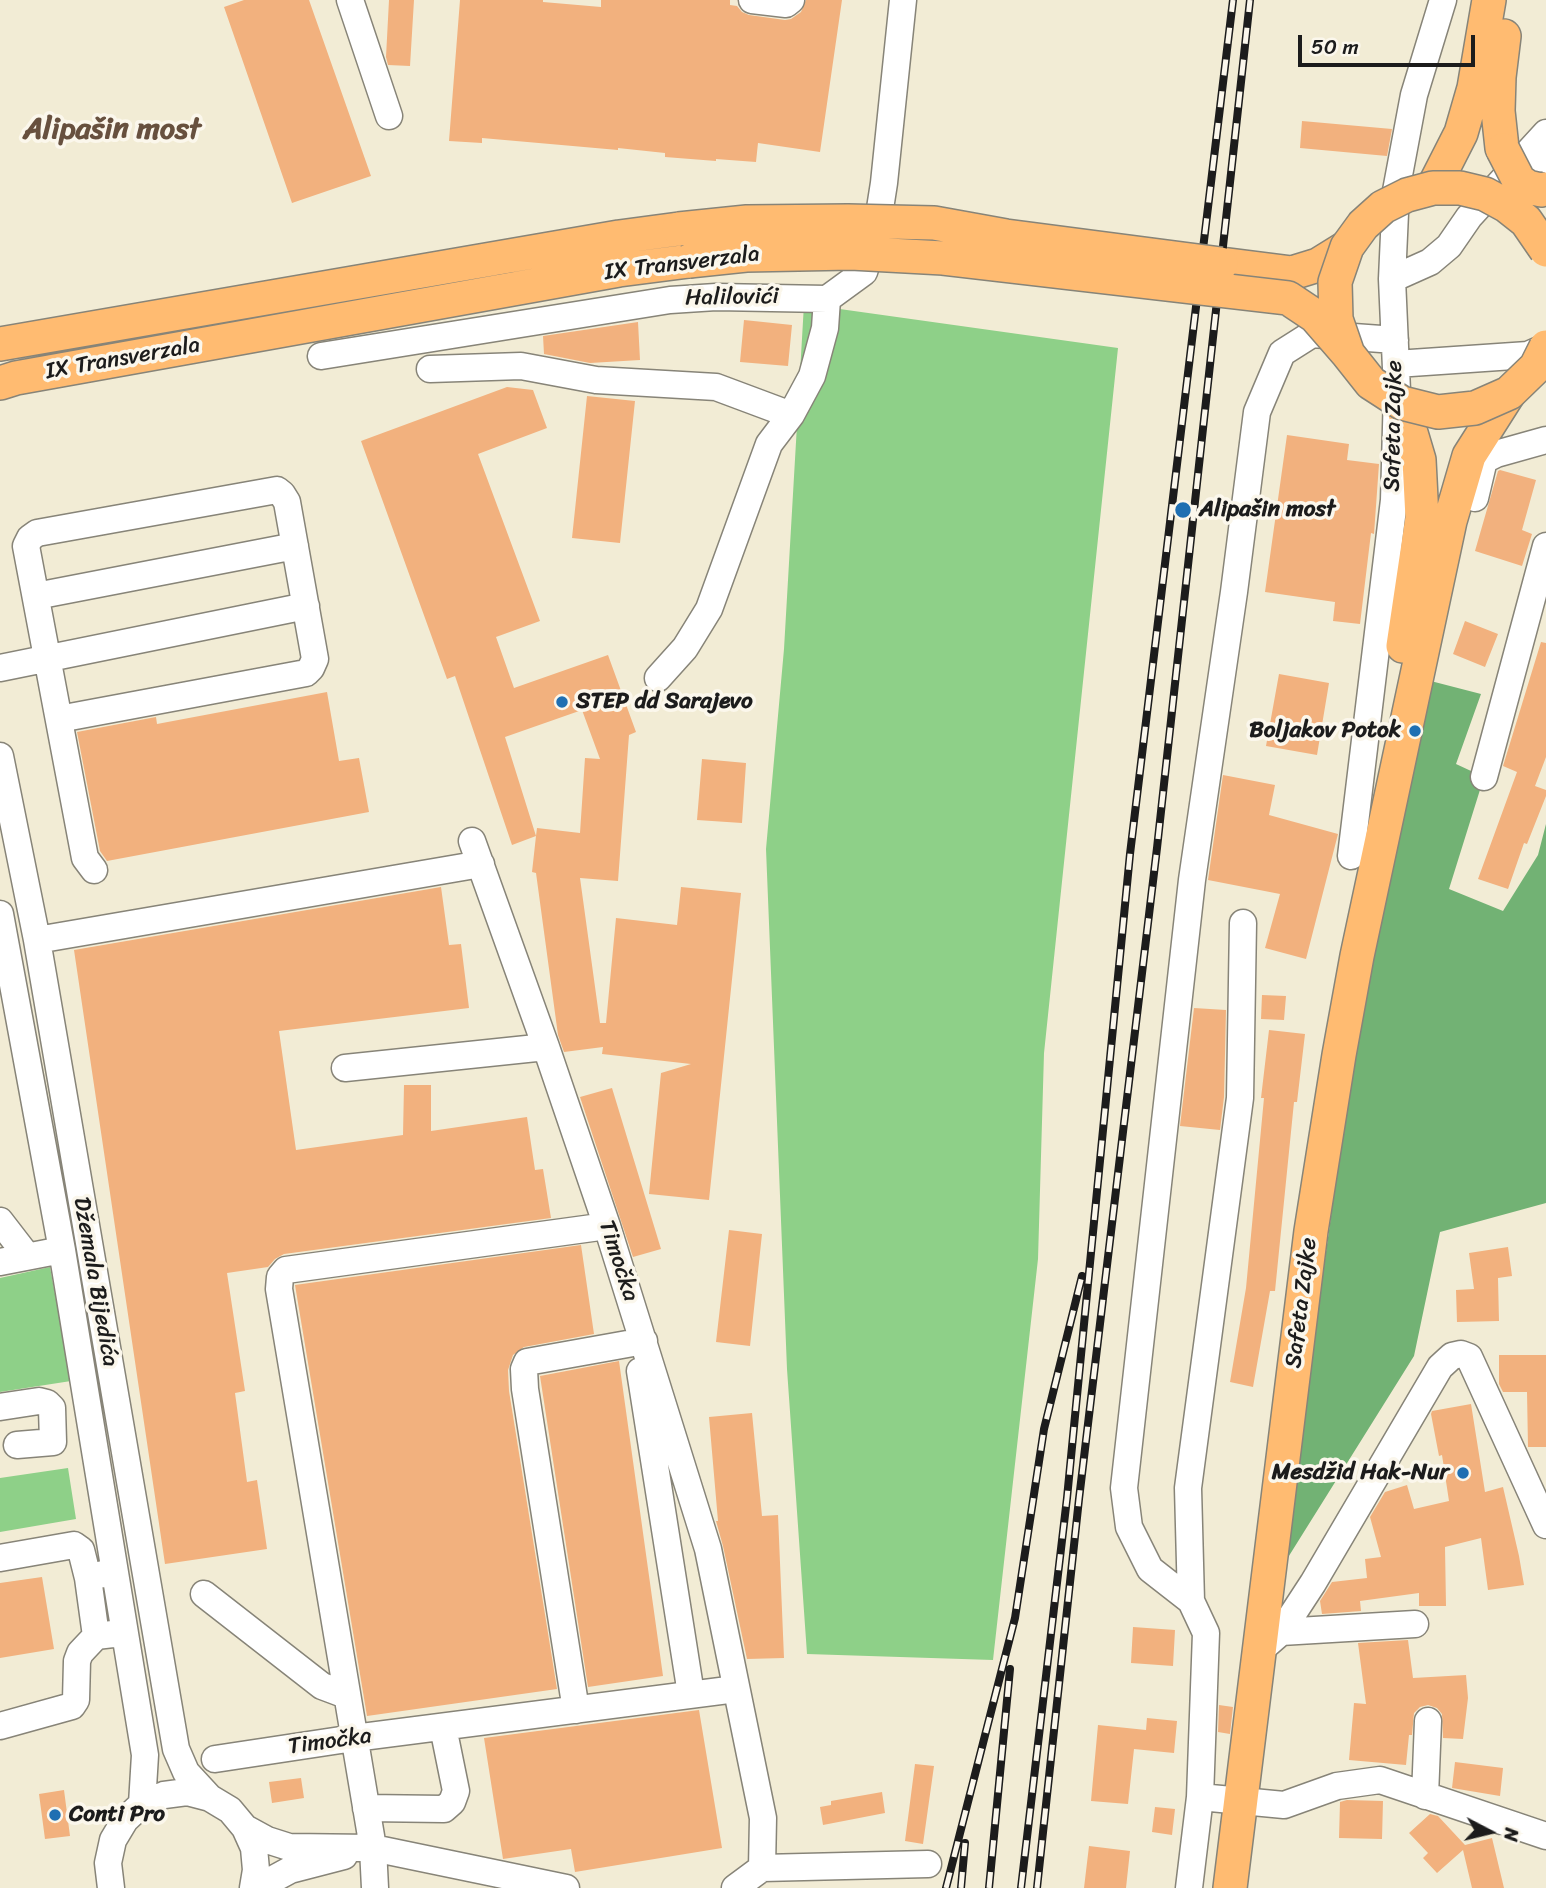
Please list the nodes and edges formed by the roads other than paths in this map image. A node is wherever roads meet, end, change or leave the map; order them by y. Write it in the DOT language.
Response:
graph roads {
  1 [pos="350,0"];
  2 [pos="752,0"];
  3 [pos="790,0"];
  4 [pos="903,0"];
  5 [pos="1443,0"];
  6 [pos="1489,0"];
  7 [pos="1510,0"];
  8 [pos="389,116"];
  9 [pos="1546,134"];
  10 [pos="1503,149"];
  11 [pos="1546,160"];
  12 [pos="1433,188"];
  13 [pos="1546,189"];
  14 [pos="1546,198"];
  15 [pos="1508,206"];
  16 [pos="1448,246"];
  17 [pos="1347,247"];
  18 [pos="1546,250"];
  19 [pos="1392,279"];
  20 [pos="827,299"];
  21 [pos="0,344"];
  22 [pos="1546,347"];
  23 [pos="1395,352"];
  24 [pos="1348,354"];
  25 [pos="321,356"];
  26 [pos="430,369"];
  27 [pos="0,383"];
  28 [pos="1509,393"];
  29 [pos="1402,403"];
  30 [pos="791,415"];
  31 [pos="1546,440"];
  32 [pos="1475,498"];
  33 [pos="295,546"];
  34 [pos="1546,546"];
  35 [pos="36,596"];
  36 [pos="306,606"];
  37 [pos="48,658"];
  38 [pos="0,668"];
  39 [pos="658,678"];
  40 [pos="59,719"];
  41 [pos="0,756"];
  42 [pos="1483,777"];
  43 [pos="1351,856"];
  44 [pos="94,870"];
  45 [pos="1242,923"];
  46 [pos="2,932"];
  47 [pos="37,940"];
  48 [pos="1357,956"];
  49 [pos="546,1047"];
  50 [pos="345,1068"];
  51 [pos="0,1221"];
  52 [pos="607,1226"];
  53 [pos="62,1250"];
  54 [pos="27,1256"];
  55 [pos="0,1262"];
  56 [pos="640,1342"];
  57 [pos="0,1407"];
  58 [pos="93,1438"];
  59 [pos="53,1442"];
  60 [pos="16,1445"];
  61 [pos="1546,1525"];
  62 [pos="0,1558"];
  63 [pos="114,1572"];
  64 [pos="88,1578"];
  65 [pos="204,1594"];
  66 [pos="1191,1601"];
  67 [pos="1415,1623"];
  68 [pos="125,1632"];
  69 [pos="96,1636"];
  70 [pos="1270,1642"];
  71 [pos="736,1689"];
  72 [pos="691,1694"];
  73 [pos="346,1695"];
  74 [pos="576,1710"];
  75 [pos="1428,1721"];
  76 [pos="0,1726"];
  77 [pos="443,1727"];
  78 [pos="354,1738"];
  79 [pos="215,1759"];
  80 [pos="1425,1796"];
  81 [pos="1200,1797"];
  82 [pos="210,1798"];
  83 [pos="1241,1802"];
  84 [pos="142,1804"];
  85 [pos="366,1808"];
  86 [pos="245,1828"];
  87 [pos="1546,1836"];
  88 [pos="373,1849"];
  89 [pos="928,1864"];
  90 [pos="762,1868"];
  91 [pos="111,1888"];
  92 [pos="255,1888"];
  93 [pos="375,1888"];
  94 [pos="566,1888"];
  95 [pos="735,1888"];
  96 [pos="1189,1888"];
  97 [pos="1230,1888"];
  1 -- 8 [label="street"];
  2 -- 3 [label="street"];
  4 -- 20 [label="street"];
  5 -- 19 [label="street, Safeta Zajke"];
  6 -- 12 [label="main road"];
  7 -- 10 [label="main road"];
  9 -- 16 [label="street"];
  10 -- 13 [label="main road, bridge"];
  10 -- 15 [label="main road, bridge"];
  11 -- 16 [label="street"];
  12 -- 15 [label="main road, bridge"];
  12 -- 17 [label="main road, bridge"];
  14 -- 15 [label="street"];
  15 -- 18 [label="main road, bridge"];
  16 -- 19 [label="street"];
  17 -- 21 [label="main road, IX Transverzala, bridge"];
  17 -- 24 [label="main road, bridge"];
  19 -- 23 [label="street, Safeta Zajke"];
  20 -- 25 [label="street, Halilovići"];
  20 -- 30 [label="street"];
  22 -- 23 [label="street"];
  22 -- 28 [label="main road, bridge"];
  23 -- 43 [label="street, Safeta Zajke"];
  23 -- 66 [label="street"];
  24 -- 27 [label="main road, IX Transverzala, bridge"];
  24 -- 29 [label="main road, IX Transverzala, bridge"];
  26 -- 30 [label="street"];
  28 -- 29 [label="main road, IX Transverzala, bridge"];
  28 -- 48 [label="main road"];
  29 -- 48 [label="main road"];
  30 -- 39 [label="street"];
  31 -- 32 [label="street"];
  33 -- 35 [label="street"];
  33 -- 35 [label="street"];
  33 -- 36 [label="street"];
  34 -- 42 [label="street"];
  35 -- 37 [label="street"];
  36 -- 37 [label="street"];
  36 -- 40 [label="street"];
  37 -- 38 [label="street"];
  37 -- 40 [label="street"];
  40 -- 44 [label="street"];
  41 -- 47 [label="street, Džemala Bijedića"];
  45 -- 66 [label="street"];
  46 -- 53 [label="street, Džemala Bijedića"];
  47 -- 49 [label="street, Timočka"];
  47 -- 82 [label="street, Džemala Bijedića"];
  48 -- 70 [label="main road, Safeta Zajke"];
  49 -- 50 [label="street"];
  49 -- 52 [label="street, Timočka"];
  51 -- 54 [label="street"];
  52 -- 56 [label="street, Timočka"];
  52 -- 73 [label="street"];
  53 -- 54 [label="street"];
  53 -- 58 [label="street, Džemala Bijedića"];
  54 -- 55 [label="street"];
  56 -- 71 [label="street, Timočka"];
  56 -- 72 [label="street"];
  56 -- 74 [label="street"];
  57 -- 59 [label="street"];
  58 -- 59 [label="street"];
  58 -- 63 [label="street, Džemala Bijedića"];
  59 -- 60 [label="street"];
  61 -- 70 [label="street, Safeta Zajke"];
  62 -- 64 [label="street"];
  63 -- 64 [label="street"];
  63 -- 68 [label="street, Džemala Bijedića"];
  64 -- 69 [label="street"];
  65 -- 73 [label="street"];
  66 -- 81 [label="street"];
  67 -- 70 [label="street"];
  68 -- 69 [label="street"];
  68 -- 84 [label="street, Džemala Bijedića"];
  69 -- 76 [label="street"];
  70 -- 83 [label="main road, Safeta Zajke"];
  71 -- 72 [label="street, Timočka"];
  71 -- 90 [label="street, Timočka"];
  72 -- 74 [label="street, Timočka"];
  73 -- 78 [label="street"];
  74 -- 77 [label="street, Timočka"];
  75 -- 80 [label="street"];
  77 -- 78 [label="street, Timočka"];
  77 -- 85 [label="street"];
  78 -- 79 [label="street, Timočka"];
  78 -- 85 [label="street"];
  80 -- 83 [label="street"];
  80 -- 87 [label="street"];
  81 -- 83 [label="street"];
  81 -- 96 [label="street"];
  82 -- 84 [label="street, Džemala Bijedića"];
  82 -- 86 [label="street, Džemala Bijedića"];
  83 -- 97 [label="main road, Safeta Zajke"];
  84 -- 91 [label="street"];
  85 -- 88 [label="street"];
  86 -- 88 [label="street"];
  86 -- 92 [label="street, Džemala Bijedića"];
  88 -- 92 [label="street"];
  88 -- 93 [label="street"];
  88 -- 94 [label="street"];
  89 -- 90 [label="street"];
  90 -- 95 [label="street"];
}
